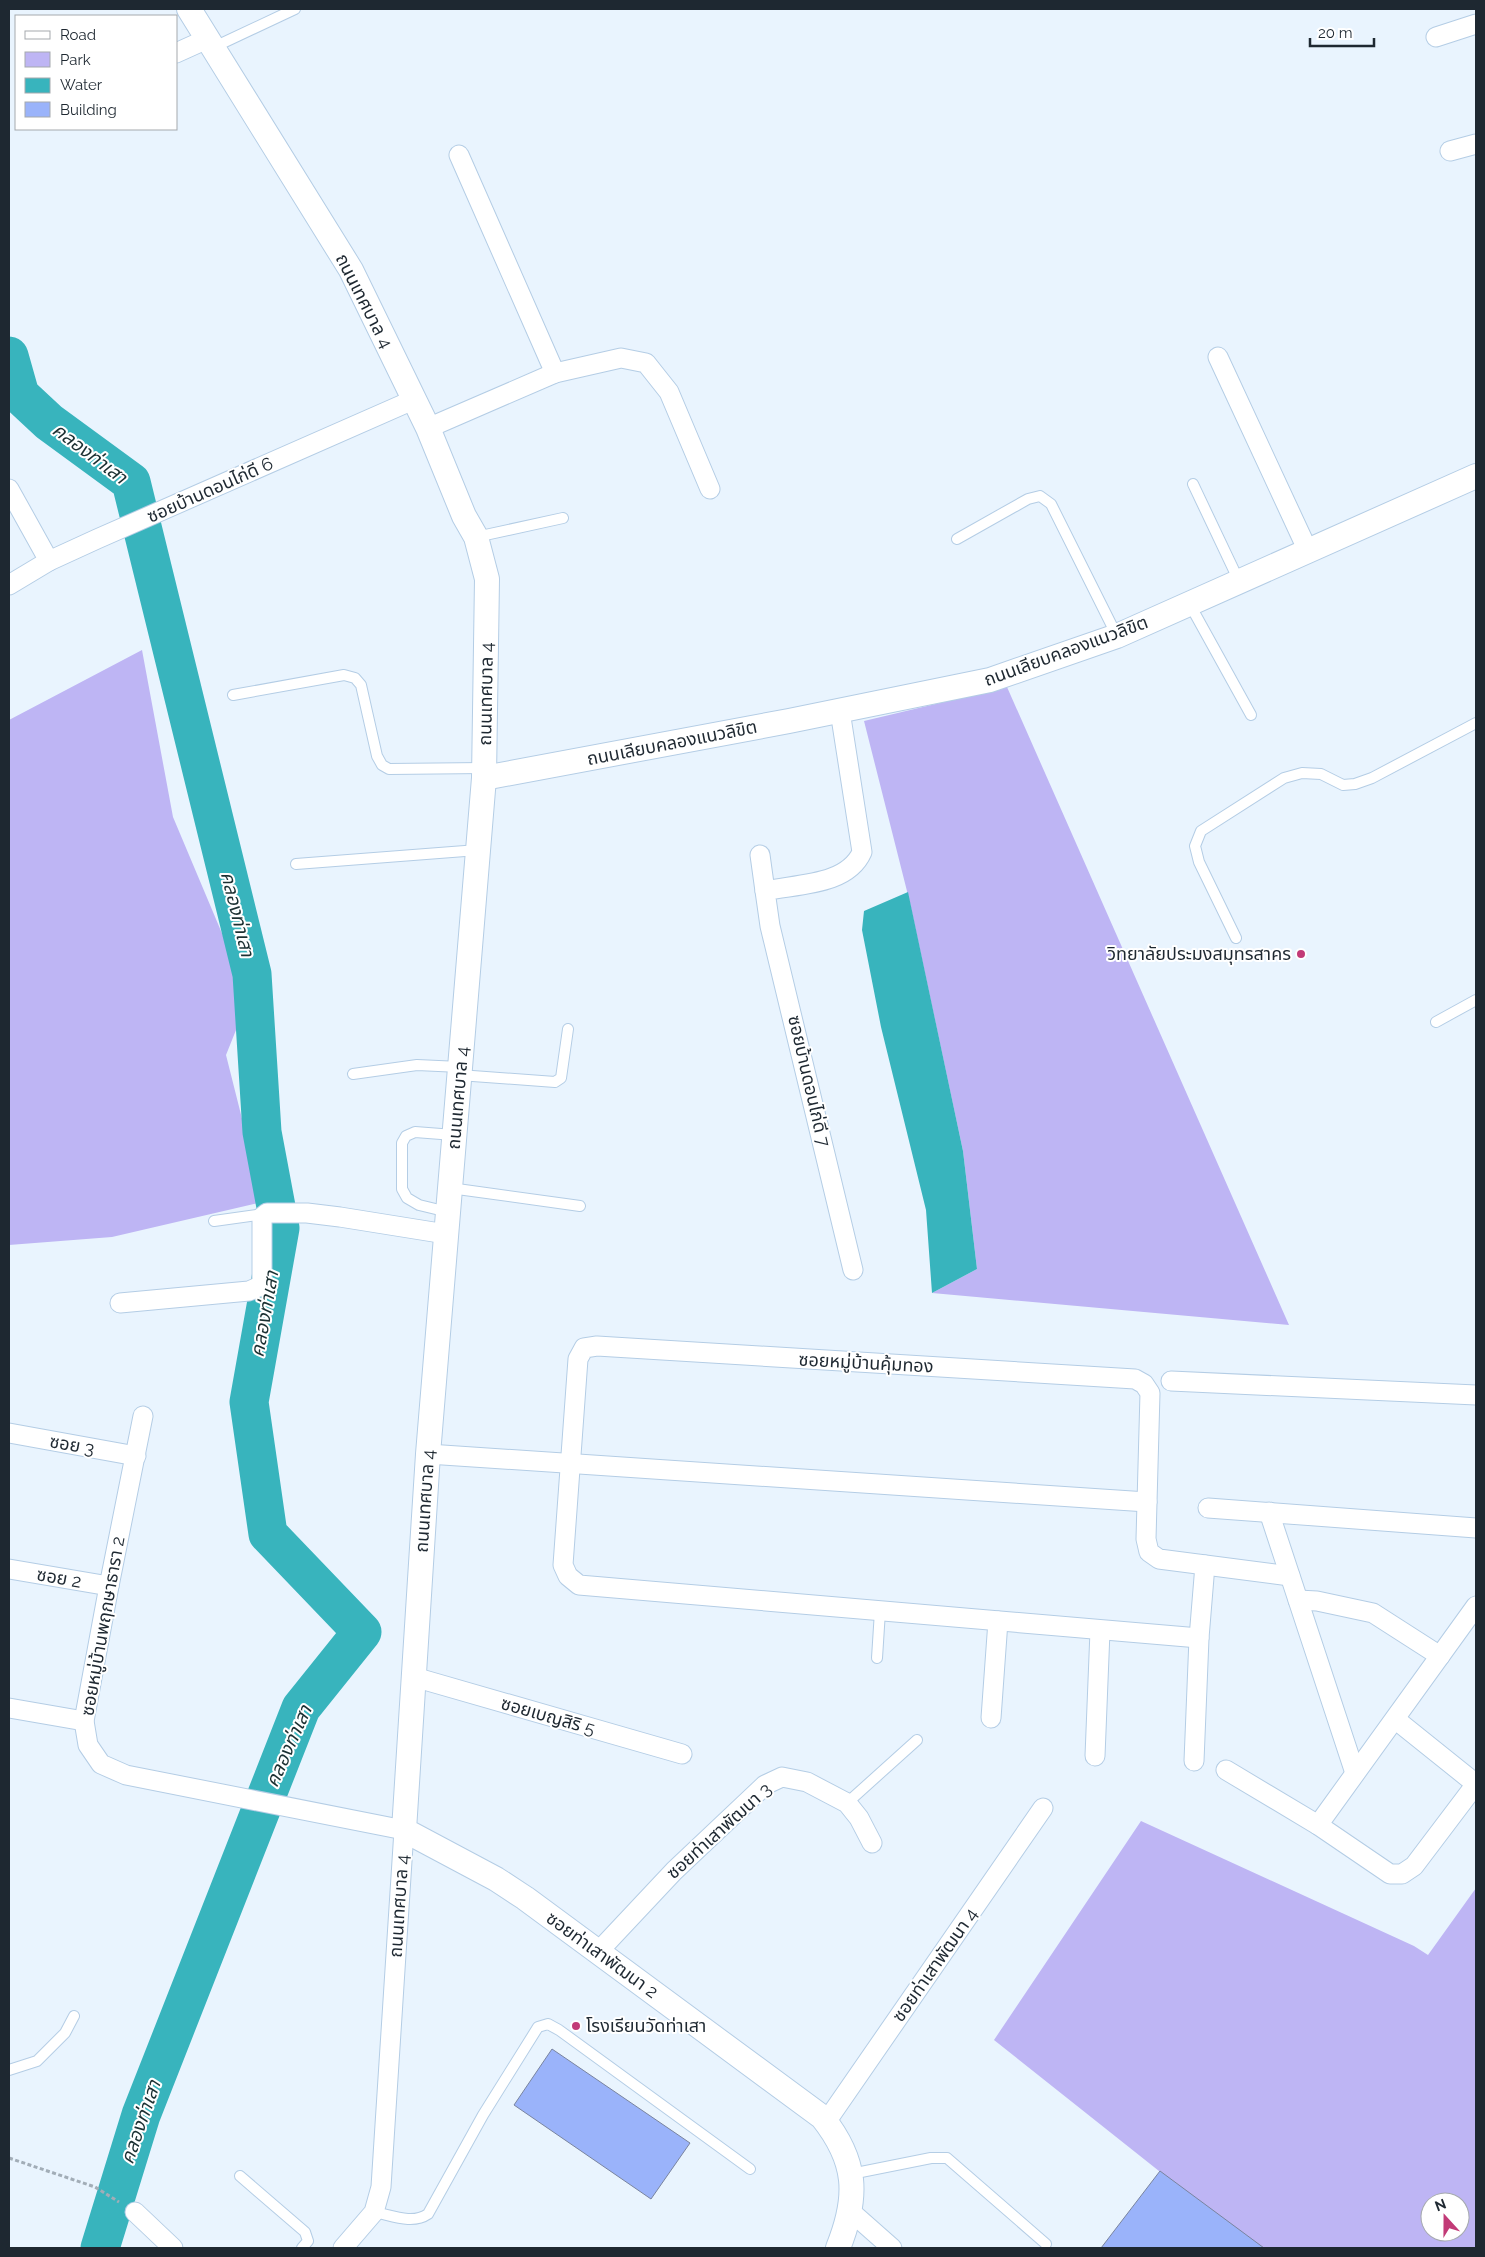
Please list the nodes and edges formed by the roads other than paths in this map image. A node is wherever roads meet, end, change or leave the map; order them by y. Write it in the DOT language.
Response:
graph roads {
  1 [pos="189,9"];
  2 [pos="295,9"];
  3 [pos="1476,24"];
  4 [pos="1436,37"];
  5 [pos="209,43"];
  6 [pos="178,52"];
  7 [pos="1476,144"];
  8 [pos="1450,151"];
  9 [pos="460,155"];
  10 [pos="1218,357"];
  11 [pos="555,372"];
  12 [pos="413,400"];
  13 [pos="428,428"];
  14 [pos="1476,476"];
  15 [pos="1193,484"];
  16 [pos="9,489"];
  17 [pos="710,489"];
  18 [pos="563,518"];
  19 [pos="476,538"];
  20 [pos="957,539"];
  21 [pos="1308,550"];
  22 [pos="49,561"];
  23 [pos="1239,581"];
  24 [pos="9,585"];
  25 [pos="1189,603"];
  26 [pos="1117,636"];
  27 [pos="233,695"];
  28 [pos="840,711"];
  29 [pos="1251,715"];
  30 [pos="1476,723"];
  31 [pos="484,773"];
  32 [pos="478,850"];
  33 [pos="760,855"];
  34 [pos="296,864"];
  35 [pos="765,891"];
  36 [pos="1236,938"];
  37 [pos="1476,1000"];
  38 [pos="1436,1022"];
  39 [pos="568,1029"];
  40 [pos="460,1071"];
  41 [pos="353,1074"];
  42 [pos="454,1135"];
  43 [pos="450,1188"];
  44 [pos="580,1206"];
  45 [pos="267,1214"];
  46 [pos="214,1221"];
  47 [pos="447,1223"];
  48 [pos="853,1270"];
  49 [pos="120,1303"];
  50 [pos="1171,1381"];
  51 [pos="1476,1395"];
  52 [pos="143,1416"];
  53 [pos="9,1433"];
  54 [pos="428,1454"];
  55 [pos="136,1456"];
  56 [pos="570,1463"];
  57 [pos="1147,1502"];
  58 [pos="1208,1508"];
  59 [pos="1268,1512"];
  60 [pos="1476,1528"];
  61 [pos="1205,1565"];
  62 [pos="9,1569"];
  63 [pos="1290,1576"];
  64 [pos="108,1586"];
  65 [pos="1298,1600"];
  66 [pos="1476,1607"];
  67 [pos="880,1611"];
  68 [pos="998,1621"];
  69 [pos="1100,1631"];
  70 [pos="1199,1638"];
  71 [pos="1440,1656"];
  72 [pos="877,1658"];
  73 [pos="414,1677"];
  74 [pos="9,1708"];
  75 [pos="991,1718"];
  76 [pos="1395,1719"];
  77 [pos="84,1721"];
  78 [pos="917,1740"];
  79 [pos="682,1754"];
  80 [pos="1095,1756"];
  81 [pos="1194,1761"];
  82 [pos="1226,1770"];
  83 [pos="1355,1773"];
  84 [pos="1476,1784"];
  85 [pos="847,1803"];
  86 [pos="1044,1808"];
  87 [pos="1318,1825"];
  88 [pos="404,1830"];
  89 [pos="872,1843"];
  90 [pos="597,1952"];
  91 [pos="74,2016"];
  92 [pos="9,2070"];
  93 [pos="826,2122"];
  94 [pos="750,2169"];
  95 [pos="851,2174"];
  96 [pos="240,2176"];
  97 [pos="849,2210"];
  98 [pos="135,2212"];
  99 [pos="374,2212"];
  100 [pos="1046,2244"];
  101 [pos="173,2248"];
  102 [pos="302,2248"];
  103 [pos="343,2248"];
  104 [pos="838,2248"];
  105 [pos="892,2248"];
  1 -- 5 [label="street, ถนนเทศบาล 4"];
  2 -- 5 [label="lane"];
  3 -- 4 [label="street"];
  5 -- 6 [label="street"];
  5 -- 12 [label="street, ถนนเทศบาล 4"];
  7 -- 8 [label="street"];
  9 -- 11 [label="street"];
  10 -- 21 [label="street"];
  11 -- 13 [label="street"];
  11 -- 17 [label="street"];
  12 -- 13 [label="street, ถนนเทศบาล 4"];
  12 -- 22 [label="street, ซอยบ้านดอนไก่ดี 6"];
  13 -- 19 [label="street, ถนนเทศบาล 4"];
  14 -- 21 [label="street, ถนนเลียบคลองแนวลิขิต"];
  15 -- 23 [label="lane"];
  16 -- 22 [label="street"];
  18 -- 19 [label="lane"];
  19 -- 31 [label="street, ถนนเทศบาล 4"];
  20 -- 26 [label="lane"];
  21 -- 23 [label="street, ถนนเลียบคลองแนวลิขิต"];
  22 -- 24 [label="street, ซอยบ้านดอนไก่ดี 6"];
  23 -- 25 [label="street, ถนนเลียบคลองแนวลิขิต"];
  25 -- 26 [label="street, ถนนเลียบคลองแนวลิขิต"];
  25 -- 29 [label="lane"];
  26 -- 28 [label="street, ถนนเลียบคลองแนวลิขิต"];
  27 -- 31 [label="lane"];
  28 -- 31 [label="street, ถนนเลียบคลองแนวลิขิต"];
  28 -- 35 [label="street"];
  30 -- 36 [label="lane"];
  31 -- 32 [label="street, ถนนเทศบาล 4"];
  32 -- 34 [label="lane"];
  32 -- 40 [label="street, ถนนเทศบาล 4"];
  33 -- 35 [label="street, ซอยบ้านดอนไก่ดี 7"];
  35 -- 48 [label="street, ซอยบ้านดอนไก่ดี 7"];
  37 -- 38 [label="lane"];
  39 -- 40 [label="lane"];
  40 -- 41 [label="lane"];
  40 -- 42 [label="street, ถนนเทศบาล 4"];
  42 -- 43 [label="street, ถนนเทศบาล 4"];
  42 -- 47 [label="lane"];
  43 -- 44 [label="lane"];
  43 -- 47 [label="street, ถนนเทศบาล 4"];
  45 -- 46 [label="lane"];
  45 -- 47 [label="street"];
  45 -- 49 [label="street"];
  47 -- 54 [label="street, ถนนเทศบาล 4"];
  50 -- 51 [label="street"];
  52 -- 55 [label="street, ซอยหมู่บ้านพฤกษาธารา 2"];
  53 -- 55 [label="street, ซอย 3"];
  54 -- 56 [label="street"];
  54 -- 73 [label="street, ถนนเทศบาล 4"];
  55 -- 64 [label="street, ซอยหมู่บ้านพฤกษาธารา 2"];
  56 -- 57 [label="street"];
  56 -- 57 [label="street, ซอยหมู่บ้านคุ้มทอง"];
  56 -- 67 [label="street, ซอยหมู่บ้านคุ้มทอง"];
  57 -- 61 [label="street, ซอยหมู่บ้านคุ้มทอง"];
  58 -- 59 [label="street"];
  59 -- 60 [label="street"];
  59 -- 63 [label="street"];
  61 -- 63 [label="street, ซอยหมู่บ้านคุ้มทอง"];
  61 -- 70 [label="street"];
  62 -- 64 [label="street, ซอย 2"];
  63 -- 65 [label="street"];
  64 -- 77 [label="street, ซอยหมู่บ้านพฤกษาธารา 2"];
  65 -- 71 [label="street"];
  65 -- 83 [label="street"];
  66 -- 71 [label="street"];
  67 -- 68 [label="street, ซอยหมู่บ้านคุ้มทอง"];
  67 -- 72 [label="lane"];
  68 -- 69 [label="street, ซอยหมู่บ้านคุ้มทอง"];
  68 -- 75 [label="street"];
  69 -- 70 [label="street, ซอยหมู่บ้านคุ้มทอง"];
  69 -- 80 [label="street"];
  70 -- 81 [label="street"];
  71 -- 76 [label="street"];
  73 -- 79 [label="street, ซอยเบญสิริ 5"];
  73 -- 88 [label="street, ถนนเทศบาล 4"];
  74 -- 77 [label="street"];
  76 -- 83 [label="street"];
  76 -- 84 [label="street"];
  77 -- 88 [label="street, ซอยหมู่บ้านพฤกษาธารา 2"];
  78 -- 85 [label="lane"];
  82 -- 87 [label="street"];
  83 -- 87 [label="street"];
  84 -- 87 [label="street"];
  85 -- 89 [label="street, ซอยท่าเสาพัฒนา 3"];
  85 -- 90 [label="street, ซอยท่าเสาพัฒนา 3"];
  86 -- 93 [label="street, ซอยท่าเสาพัฒนา 4"];
  88 -- 90 [label="street, ซอยท่าเสาพัฒนา 2"];
  88 -- 99 [label="street, ถนนเทศบาล 4"];
  90 -- 93 [label="street, ซอยท่าเสาพัฒนา 2"];
  91 -- 92 [label="lane"];
  93 -- 95 [label="street, ซอยท่าเสาพัฒนา 2"];
  94 -- 99 [label="lane"];
  95 -- 97 [label="street, ซอยท่าเสาพัฒนา 2"];
  95 -- 100 [label="lane"];
  96 -- 102 [label="lane"];
  97 -- 104 [label="street, ซอยท่าเสาพัฒนา 2"];
  97 -- 105 [label="street"];
  98 -- 101 [label="street"];
  99 -- 103 [label="street, ถนนเทศบาล 4"];
}
